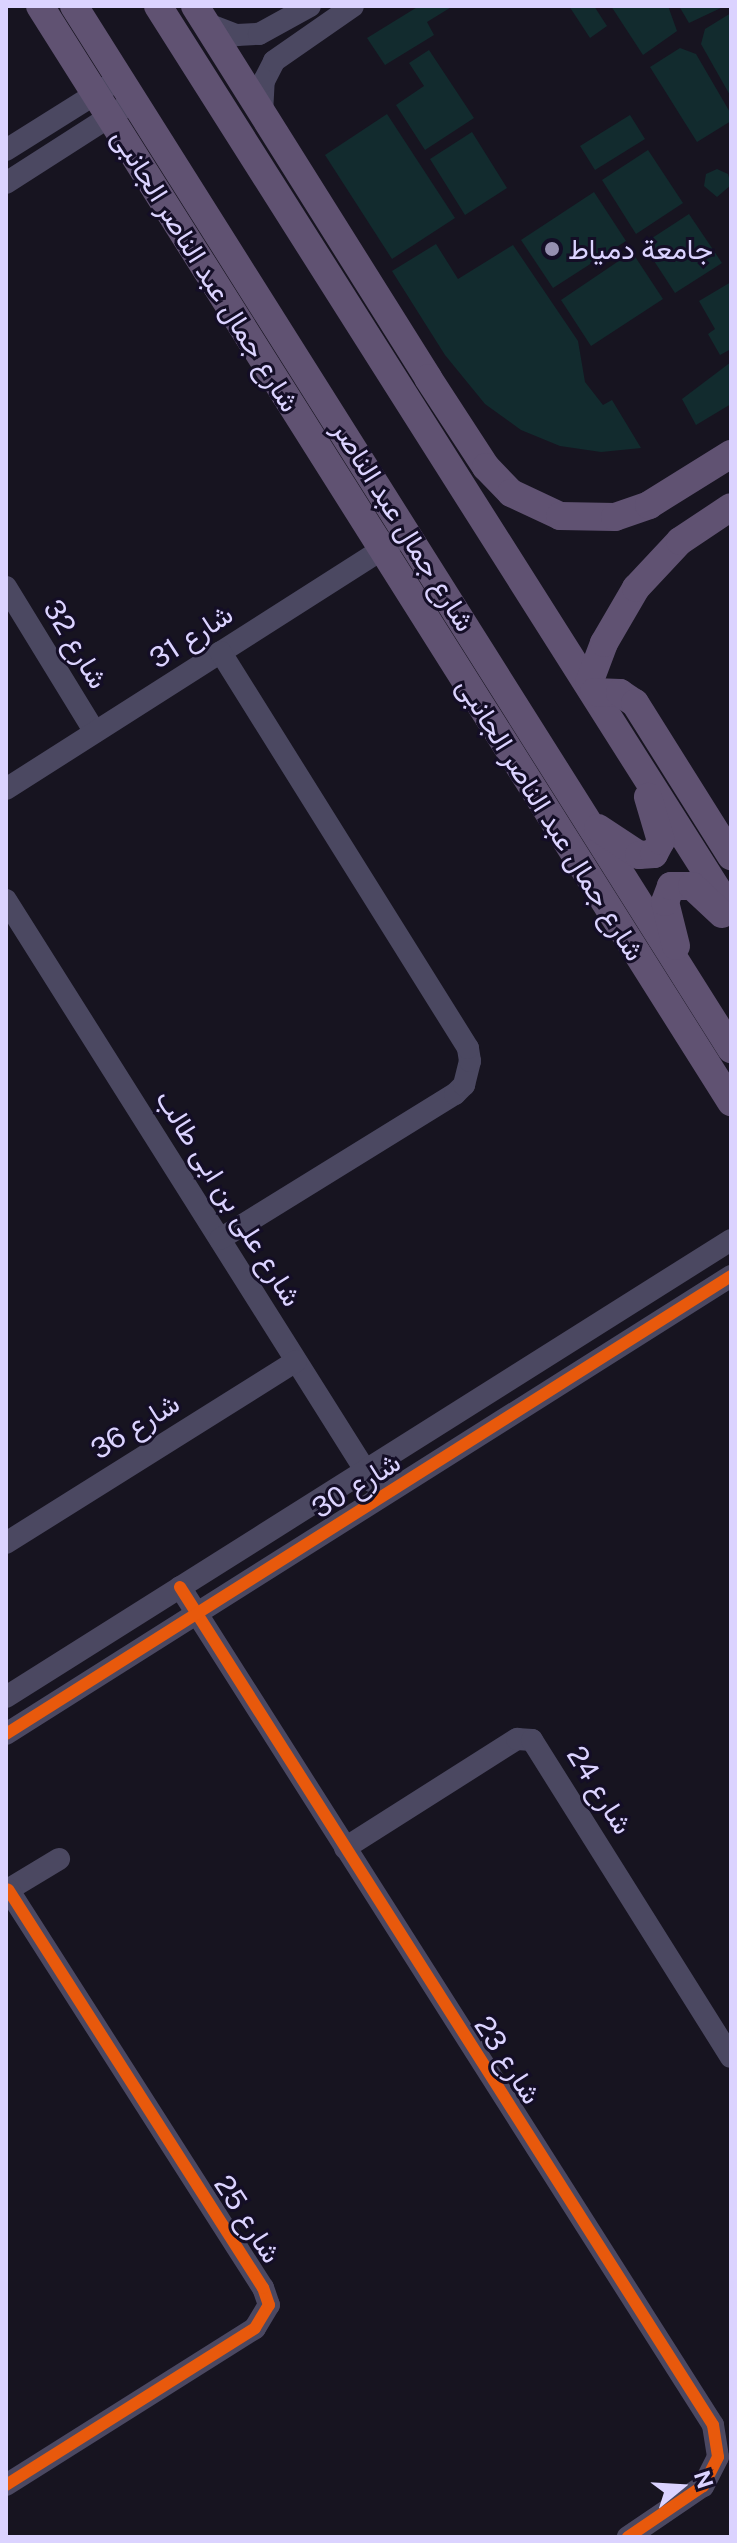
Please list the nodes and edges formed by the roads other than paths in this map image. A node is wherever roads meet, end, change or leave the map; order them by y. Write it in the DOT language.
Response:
graph roads {
  1 [pos="40,6"];
  2 [pos="74,6"];
  3 [pos="158,6"];
  4 [pos="310,6"];
  5 [pos="353,6"];
  6 [pos="200,14"];
  7 [pos="114,98"];
  8 [pos="262,114"];
  9 [pos="6,150"];
  10 [pos="291,162"];
  11 [pos="264,178"];
  12 [pos="6,183"];
  13 [pos="731,454"];
  14 [pos="731,507"];
  15 [pos="409,532"];
  16 [pos="381,550"];
  17 [pos="6,587"];
  18 [pos="221,652"];
  19 [pos="592,688"];
  20 [pos="95,732"];
  21 [pos="636,760"];
  22 [pos="6,789"];
  23 [pos="590,823"];
  24 [pos="731,856"];
  25 [pos="6,900"];
  26 [pos="731,911"];
  27 [pos="731,923"];
  28 [pos="683,972"];
  29 [pos="731,1049"];
  30 [pos="731,1102"];
  31 [pos="220,1239"];
  32 [pos="731,1240"];
  33 [pos="731,1276"];
  34 [pos="296,1361"];
  35 [pos="365,1470"];
  36 [pos="382,1497"];
  37 [pos="6,1543"];
  38 [pos="180,1587"];
  39 [pos="197,1614"];
  40 [pos="6,1697"];
  41 [pos="6,1734"];
  42 [pos="345,1848"];
  43 [pos="59,1859"];
  44 [pos="7,1891"];
  45 [pos="731,2057"];
  46 [pos="6,2485"];
  47 [pos="628,2537"];
  1 -- 7 [label="main road, شارع جمال عبد الناصر الجانبى"];
  2 -- 7 [label="main road, شارع جمال عبد الناصر"];
  3 -- 11 [label="main road"];
  4 -- 6 [label="street"];
  5 -- 8 [label="street"];
  6 -- 8 [label="main road"];
  7 -- 9 [label="street"];
  7 -- 12 [label="street"];
  7 -- 15 [label="main road, شارع جمال عبد الناصر"];
  7 -- 16 [label="main road, شارع جمال عبد الناصر الجانبى"];
  8 -- 10 [label="main road"];
  10 -- 11 [label="main road"];
  10 -- 13 [label="main road"];
  11 -- 19 [label="main road"];
  14 -- 19 [label="main road"];
  15 -- 16 [label="street, شارع 31"];
  15 -- 23 [label="main road, شارع جمال عبد الناصر"];
  16 -- 18 [label="street, شارع 31"];
  16 -- 30 [label="main road, شارع جمال عبد الناصر الجانبى"];
  17 -- 20 [label="street, شارع 32"];
  18 -- 20 [label="street, شارع 31"];
  18 -- 31 [label="street"];
  19 -- 21 [label="main road"];
  19 -- 24 [label="main road"];
  20 -- 22 [label="street, شارع 31"];
  21 -- 23 [label="main road"];
  21 -- 26 [label="main road"];
  23 -- 28 [label="main road, شارع جمال عبد الناصر"];
  25 -- 31 [label="street, شارع على بن ابى طالب"];
  27 -- 28 [label="main road"];
  28 -- 29 [label="main road, شارع جمال عبد الناصر"];
  31 -- 34 [label="street, شارع على بن ابى طالب"];
  32 -- 35 [label="street, شارع 30"];
  33 -- 36 [label="street, شارع 30"];
  34 -- 35 [label="street, شارع على بن ابى طالب"];
  34 -- 37 [label="street, شارع 36"];
  35 -- 36 [label="street, شارع على بن ابى طالب"];
  35 -- 38 [label="street, شارع 30"];
  36 -- 39 [label="street, شارع 30"];
  38 -- 39 [label="street, شارع 23"];
  38 -- 40 [label="street, شارع 30"];
  39 -- 41 [label="street, شارع 30"];
  39 -- 42 [label="street, شارع 23"];
  42 -- 45 [label="street, شارع 24"];
  42 -- 47 [label="street, شارع 23"];
  43 -- 44 [label="street"];
  44 -- 46 [label="street, شارع 25"];
}
